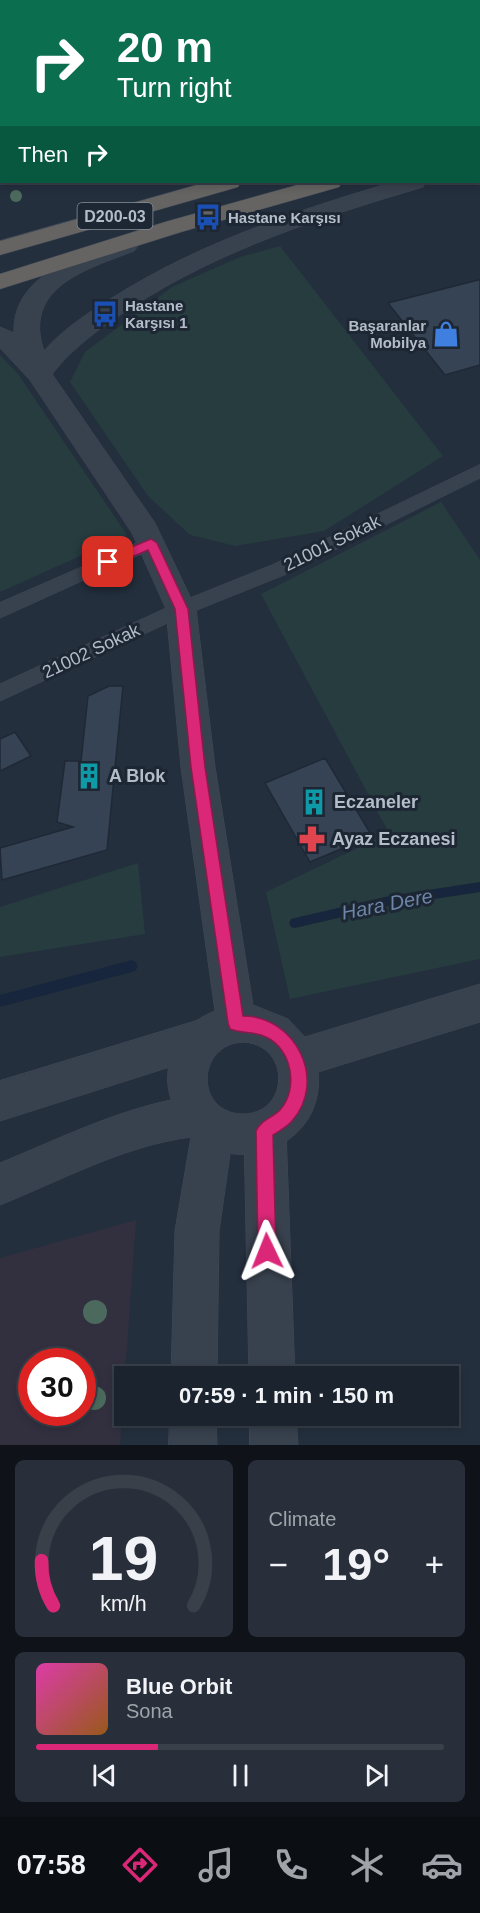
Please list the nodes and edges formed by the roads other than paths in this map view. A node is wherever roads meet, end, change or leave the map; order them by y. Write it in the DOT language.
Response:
graph roads {
  1 [pos="227,183"];
  2 [pos="327,183"];
  3 [pos="412,183"];
  4 [pos="173,227"];
  5 [pos="0,248"];
  6 [pos="0,282"];
  7 [pos="0,335"];
  8 [pos="39,374"];
  9 [pos="480,471"];
  10 [pos="151,543"];
  11 [pos="181,609"];
  12 [pos="0,611"];
  13 [pos="0,693"];
  14 [pos="480,1003"];
  15 [pos="221,1030"];
  16 [pos="296,1059"];
  17 [pos="0,1101"];
  18 [pos="207,1121"];
  19 [pos="265,1131"];
  20 [pos="0,1184"];
  21 [pos="194,1366"];
  22 [pos="272,1366"];
  23 [pos="193,1426"];
  24 [pos="273,1426"];
  25 [pos="193,1445"];
  26 [pos="274,1445"];
  1 -- 5 [label="highway, D200-03"];
  2 -- 4 [label="highway, D200-03"];
  3 -- 8 [label="street"];
  4 -- 6 [label="highway, D200-03"];
  4 -- 8 [label="street"];
  7 -- 8 [label="street"];
  8 -- 10 [label="street"];
  9 -- 11 [label="lane, 21001 Sokak"];
  10 -- 11 [label="street"];
  10 -- 12 [label="lane"];
  11 -- 13 [label="lane, 21002 Sokak"];
  11 -- 15 [label="street"];
  14 -- 16 [label="street"];
  15 -- 16 [label="street"];
  15 -- 17 [label="street"];
  15 -- 18 [label="street"];
  16 -- 19 [label="street"];
  18 -- 19 [label="street"];
  18 -- 20 [label="street"];
  18 -- 21 [label="street"];
  19 -- 22 [label="street"];
  23 -- 25 [label="street"];
  24 -- 26 [label="street"];
}
